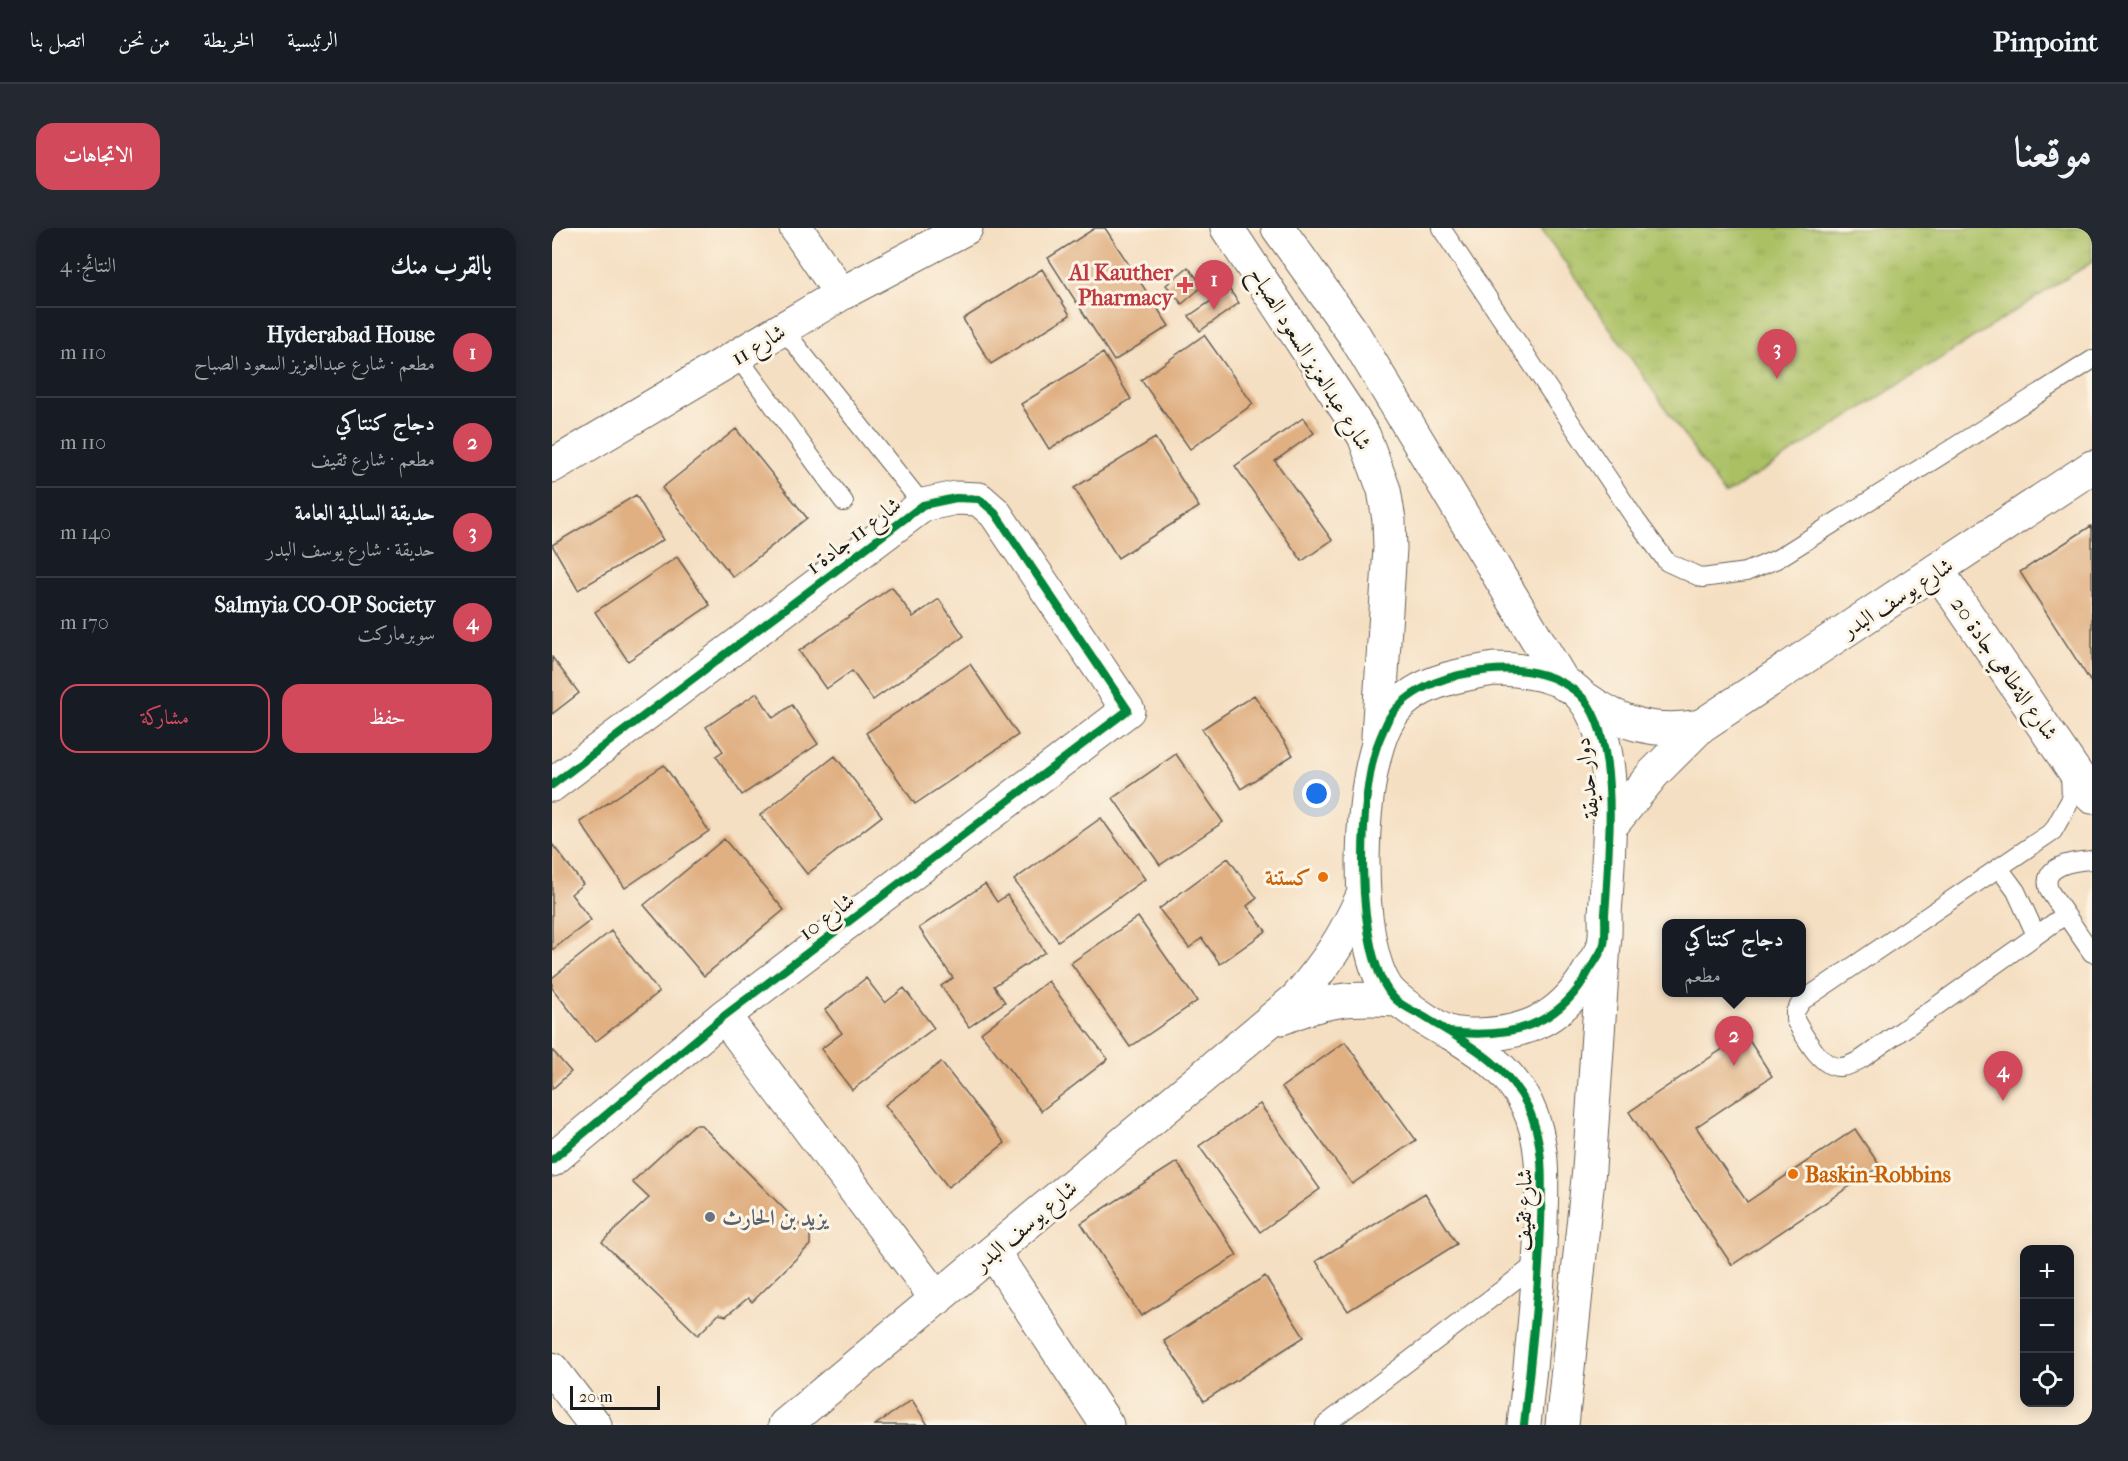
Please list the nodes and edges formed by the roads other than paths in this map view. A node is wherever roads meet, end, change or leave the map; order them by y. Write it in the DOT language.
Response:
graph roads {
  1 [pos="796,228"];
  2 [pos="966,228"];
  3 [pos="1227,228"];
  4 [pos="1278,228"];
  5 [pos="1441,228"];
  6 [pos="841,294"];
  7 [pos="783,329"];
  8 [pos="737,356"];
  9 [pos="2092,360"];
  10 [pos="552,466"];
  11 [pos="2092,467"];
  12 [pos="844,502"];
  13 [pos="923,505"];
  14 [pos="1937,570"];
  15 [pos="1574,691"];
  16 [pos="1128,710"];
  17 [pos="1701,726"];
  18 [pos="1378,744"];
  19 [pos="2070,763"];
  20 [pos="552,785"];
  21 [pos="2092,797"];
  22 [pos="1610,827"];
  23 [pos="2092,860"];
  24 [pos="1999,868"];
  25 [pos="1364,894"];
  26 [pos="2065,915"];
  27 [pos="2036,935"];
  28 [pos="1604,944"];
  29 [pos="2092,953"];
  30 [pos="1395,1000"];
  31 [pos="724,1016"];
  32 [pos="1264,1026"];
  33 [pos="1449,1032"];
  34 [pos="552,1160"];
  35 [pos="993,1252"];
  36 [pos="1540,1261"];
  37 [pos="936,1299"];
  38 [pos="552,1369"];
  39 [pos="595,1425"];
  40 [pos="785,1425"];
  41 [pos="1107,1425"];
  42 [pos="1325,1425"];
  43 [pos="1524,1425"];
  44 [pos="1562,1425"];
  1 -- 6 [label="street"];
  2 -- 6 [label="street, شارع 11"];
  3 -- 18 [label="street, شارع عبدالعزيز السعود الصباح"];
  4 -- 15 [label="street, شارع عبدالعزيز السعود الصباح"];
  5 -- 9 [label="lane"];
  6 -- 7 [label="street, شارع 11"];
  7 -- 8 [label="street, شارع 11"];
  7 -- 13 [label="lane"];
  8 -- 10 [label="street, شارع 11"];
  8 -- 12 [label="lane"];
  11 -- 14 [label="street, شارع يوسف البدر"];
  13 -- 16 [label="street, شارع 11 جادة 1"];
  13 -- 20 [label="street, شارع 11 جادة 1"];
  14 -- 17 [label="street, شارع يوسف البدر"];
  14 -- 19 [label="street, شارع الةطاهي جادة 20"];
  15 -- 17 [label="street, شارع يوسف البدر"];
  15 -- 18 [label="street, دوار حديقة"];
  15 -- 22 [label="street, دوار حديقة"];
  16 -- 31 [label="street, شارع 10"];
  17 -- 22 [label="street, شارع يوسف البدر"];
  18 -- 25 [label="street, دوار حديقة"];
  19 -- 21 [label="street, شارع الةطاهي جادة 20"];
  19 -- 24 [label="lane"];
  22 -- 28 [label="street, دوار حديقة"];
  23 -- 26 [label="lane"];
  24 -- 27 [label="lane"];
  24 -- 27 [label="lane"];
  25 -- 30 [label="street, دوار حديقة"];
  25 -- 32 [label="street, شارع يوسف البدر"];
  26 -- 27 [label="lane"];
  26 -- 29 [label="lane"];
  28 -- 33 [label="street, دوار حديقة"];
  28 -- 44 [label="street"];
  30 -- 32 [label="street, شارع يوسف البدر"];
  30 -- 33 [label="street, دوار حديقة"];
  31 -- 34 [label="street, شارع 10"];
  31 -- 37 [label="street"];
  32 -- 35 [label="street, شارع يوسف البدر"];
  33 -- 36 [label="street, شارع ثقيف"];
  35 -- 37 [label="street, شارع يوسف البدر"];
  35 -- 41 [label="street"];
  36 -- 42 [label="lane"];
  36 -- 43 [label="street, شارع ثقيف"];
  37 -- 40 [label="street, شارع يوسف البدر"];
  38 -- 39 [label="street"];
}
